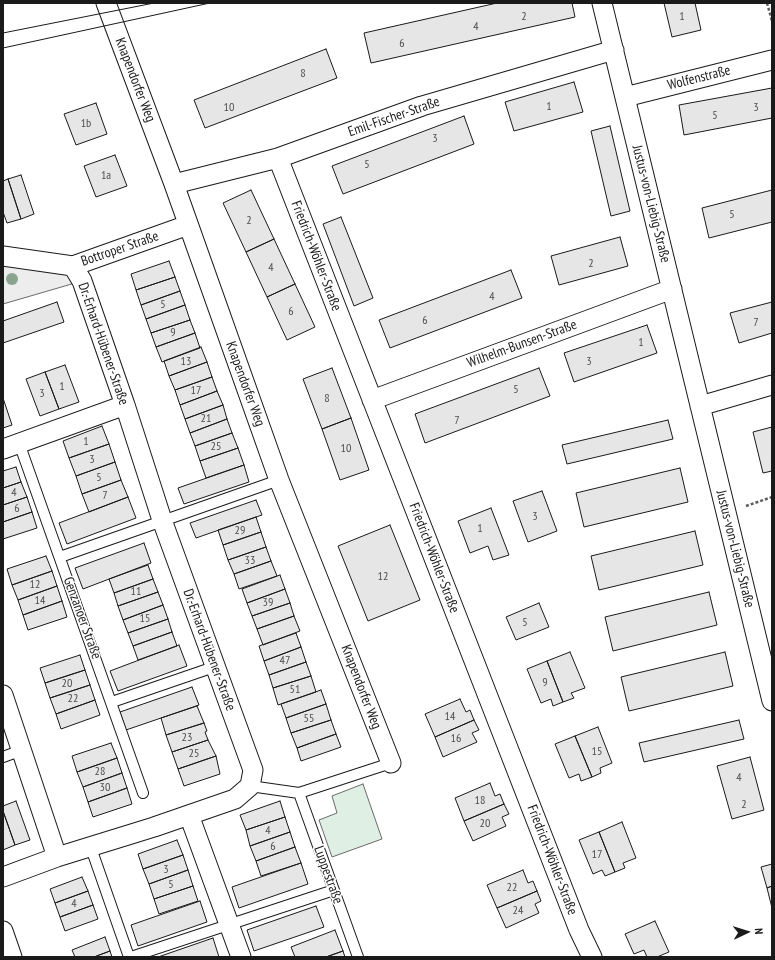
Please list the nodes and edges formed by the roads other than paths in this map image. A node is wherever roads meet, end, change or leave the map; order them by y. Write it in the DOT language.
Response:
graph roads {
  1 [pos="106,3"];
  2 [pos="602,3"];
  3 [pos="614,50"];
  4 [pos="772,60"];
  5 [pos="625,97"];
  6 [pos="278,158"];
  7 [pos="174,184"];
  8 [pos="188,225"];
  9 [pos="3,256"];
  10 [pos="73,266"];
  11 [pos="672,289"];
  12 [pos="772,385"];
  13 [pos="372,400"];
  14 [pos="125,405"];
  15 [pos="700,406"];
  16 [pos="11,446"];
  17 [pos="279,480"];
  18 [pos="162,520"];
  19 [pos="60,557"];
  20 [pos="214,667"];
  21 [pos="771,695"];
  22 [pos="112,702"];
  23 [pos="4,704"];
  24 [pos="22,750"];
  25 [pos="3,757"];
  26 [pos="391,763"];
  27 [pos="250,786"];
  28 [pos="143,793"];
  29 [pos="299,793"];
  30 [pos="189,815"];
  31 [pos="91,848"];
  32 [pos="58,857"];
  33 [pos="3,878"];
  34 [pos="334,890"];
  35 [pos="229,924"];
  36 [pos="3,931"];
  37 [pos="12,957"];
  38 [pos="130,957"];
  39 [pos="241,957"];
  40 [pos="358,957"];
  41 [pos="592,957"];
  1 -- 7 [label="street, Knapendorfer Weg"];
  2 -- 3 [label="street, Justus-von-Liebig-Straße"];
  3 -- 5 [label="street, Justus-von-Liebig-Straße"];
  3 -- 6 [label="street, Emil-Fischer-Straße"];
  4 -- 5 [label="street, Wolfenstraße"];
  5 -- 11 [label="street, Justus-von-Liebig-Straße"];
  6 -- 7 [label="street, Emil-Fischer-Straße"];
  6 -- 13 [label="street, Friedrich-Wöhler-Straße"];
  7 -- 8 [label="street, Knapendorfer Weg"];
  8 -- 10 [label="street, Bottroper Straße"];
  8 -- 17 [label="street, Knapendorfer Weg"];
  9 -- 10 [label="street, Bottroper Straße"];
  10 -- 14 [label="street, Dr.-Erhard-Hübener-Straße"];
  11 -- 13 [label="street, Wilhelm-Bunsen-Straße"];
  11 -- 15 [label="street, Justus-von-Liebig-Straße"];
  12 -- 15 [label="street"];
  13 -- 41 [label="street, Friedrich-Wöhler-Straße"];
  14 -- 16 [label="street, Genzanoer Straße"];
  14 -- 18 [label="street, Dr.-Erhard-Hübener-Straße"];
  15 -- 21 [label="street, Justus-von-Liebig-Straße"];
  16 -- 19 [label="lane, Genzanoer Straße"];
  17 -- 18 [label="lane"];
  17 -- 26 [label="street, Knapendorfer Weg"];
  18 -- 19 [label="lane"];
  18 -- 20 [label="street, Dr.-Erhard-Hübener-Straße"];
  19 -- 22 [label="lane, Genzanoer Straße"];
  20 -- 22 [label="lane"];
  20 -- 27 [label="street, Dr.-Erhard-Hübener-Straße"];
  22 -- 28 [label="lane, Genzanoer Straße"];
  23 -- 24 [label="street"];
  24 -- 25 [label="lane"];
  24 -- 32 [label="street"];
  26 -- 29 [label="lane"];
  27 -- 29 [label="lane"];
  27 -- 30 [label="street"];
  29 -- 34 [label="lane, Luppestraße"];
  30 -- 31 [label="street"];
  30 -- 35 [label="street"];
  31 -- 32 [label="street"];
  31 -- 38 [label="lane"];
  32 -- 33 [label="street"];
  34 -- 35 [label="lane"];
  34 -- 40 [label="lane, Luppestraße"];
  35 -- 38 [label="lane"];
  35 -- 39 [label="street"];
  36 -- 37 [label="street"];
}
